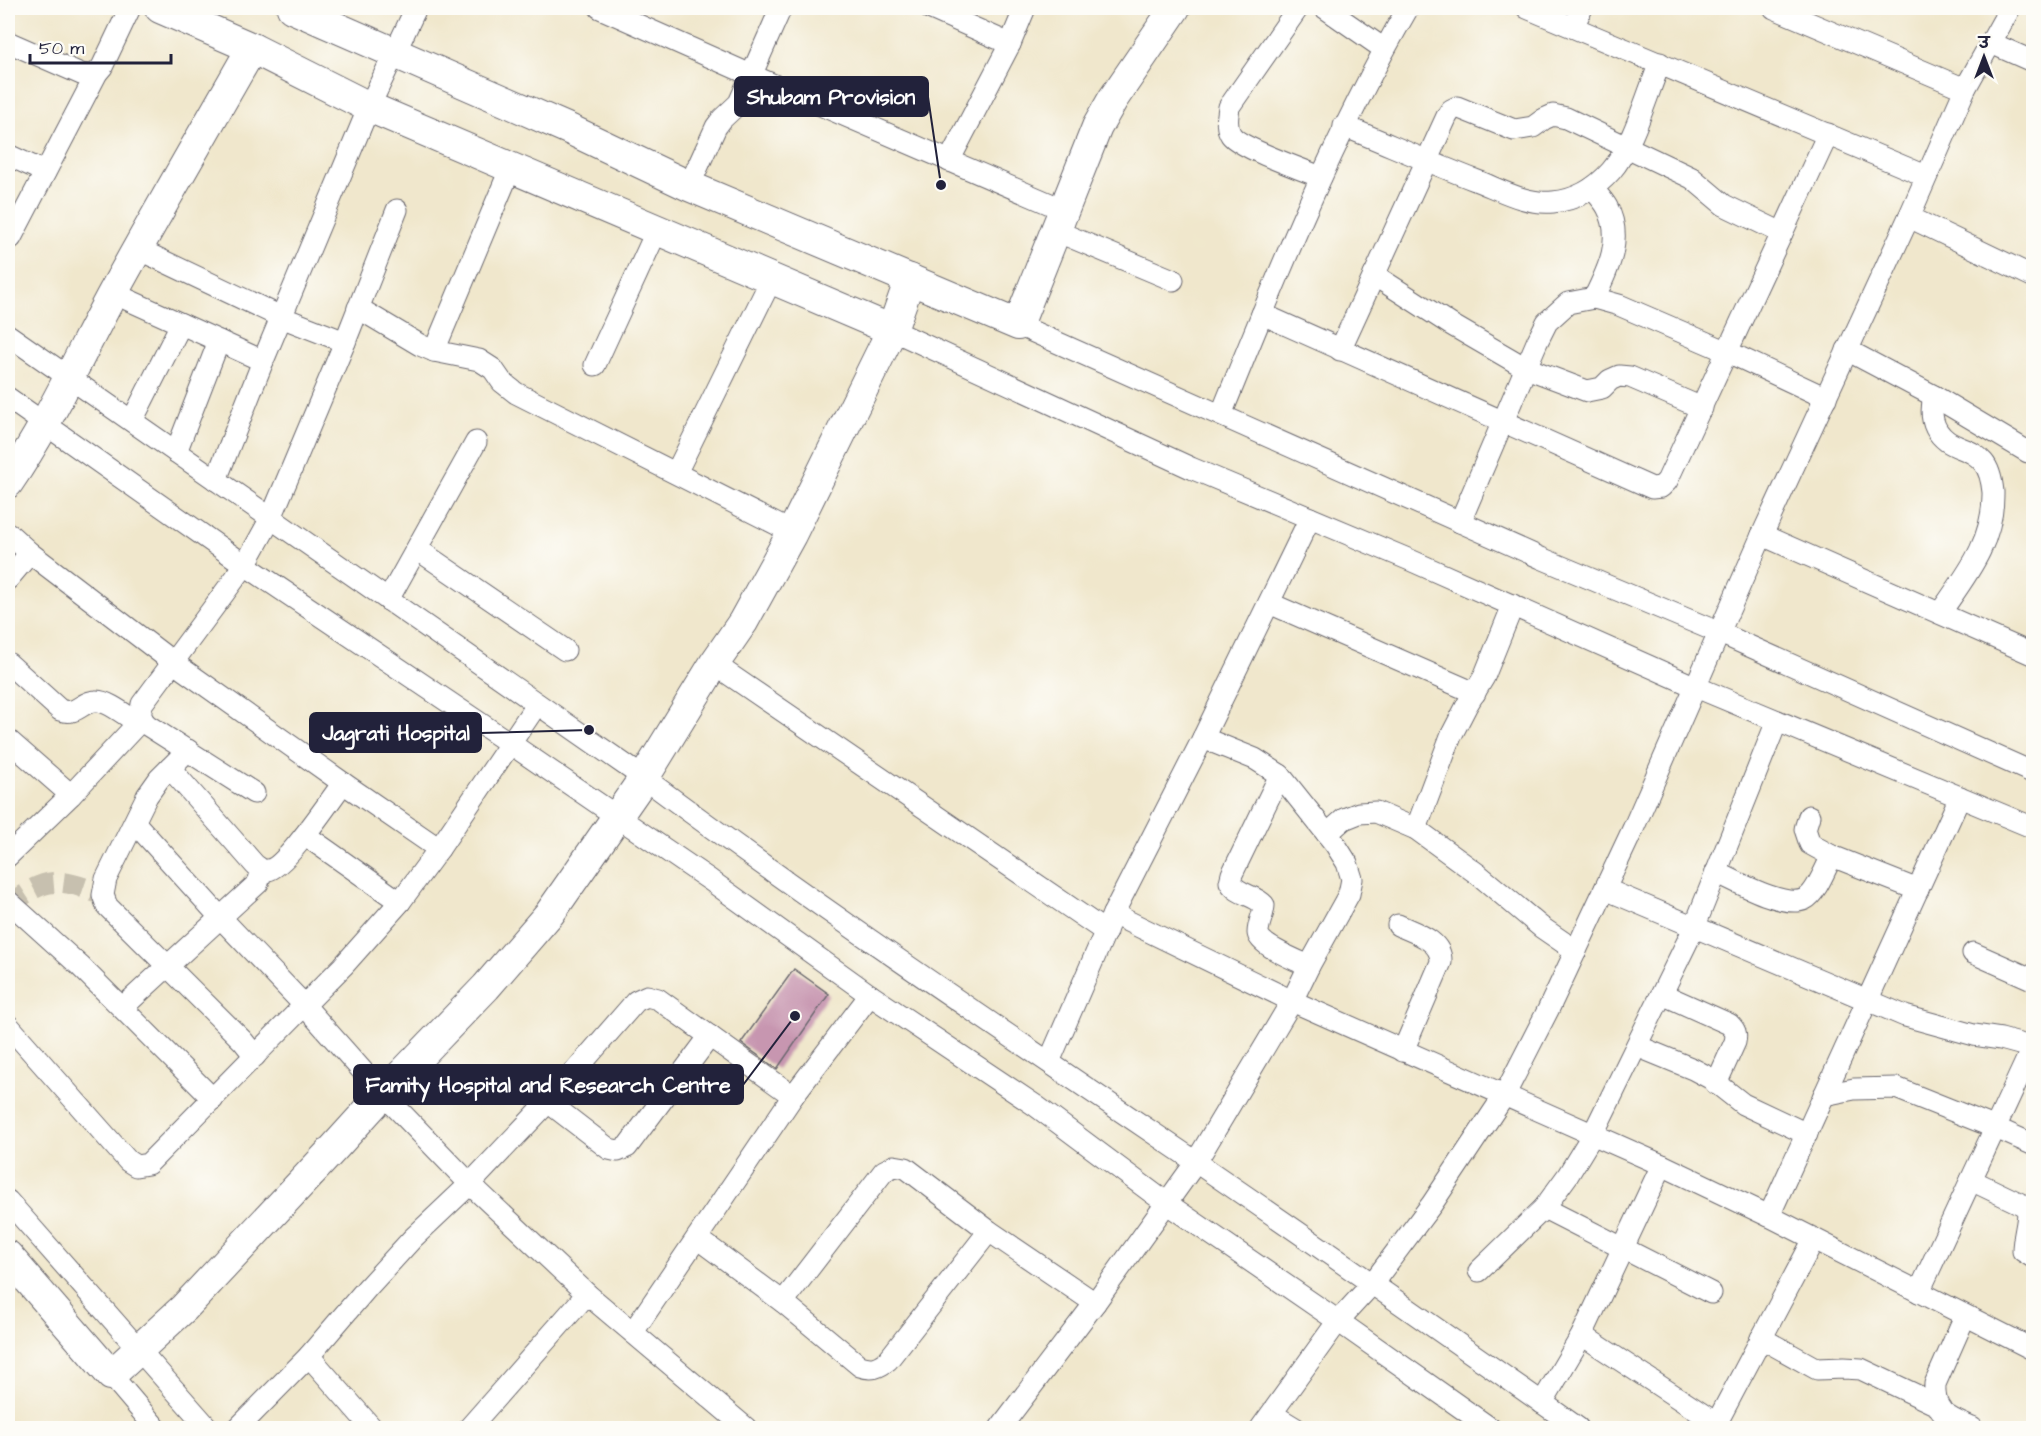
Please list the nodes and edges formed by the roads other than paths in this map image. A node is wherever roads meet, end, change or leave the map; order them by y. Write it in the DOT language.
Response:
graph roads {
  1 [pos="130,8"];
  2 [pos="160,8"];
  3 [pos="292,8"];
  4 [pos="416,8"];
  5 [pos="600,8"];
  6 [pos="781,8"];
  7 [pos="928,8"];
  8 [pos="1025,8"];
  9 [pos="1175,8"];
  10 [pos="1298,8"];
  11 [pos="1325,8"];
  12 [pos="1408,8"];
  13 [pos="1527,8"];
  14 [pos="1582,8"];
  15 [pos="1774,8"];
  16 [pos="2010,8"];
  17 [pos="1573,27"];
  18 [pos="8,42"];
  19 [pos="1991,43"];
  20 [pos="1010,44"];
  21 [pos="252,48"];
  22 [pos="1384,49"];
  23 [pos="395,54"];
  24 [pos="2034,62"];
  25 [pos="1660,63"];
  26 [pos="97,73"];
  27 [pos="751,75"];
  28 [pos="1965,89"];
  29 [pos="369,107"];
  30 [pos="1344,126"];
  31 [pos="1828,134"];
  32 [pos="1627,146"];
  33 [pos="8,155"];
  34 [pos="949,161"];
  35 [pos="1426,161"];
  36 [pos="511,167"];
  37 [pos="45,172"];
  38 [pos="1926,176"];
  39 [pos="1321,177"];
  40 [pos="688,186"];
  41 [pos="1592,188"];
  42 [pos="398,210"];
  43 [pos="1909,217"];
  44 [pos="1060,220"];
  45 [pos="657,230"];
  46 [pos="1782,233"];
  47 [pos="11,238"];
  48 [pos="138,249"];
  49 [pos="1374,275"];
  50 [pos="2034,277"];
  51 [pos="772,278"];
  52 [pos="910,279"];
  53 [pos="1173,280"];
  54 [pos="113,293"];
  55 [pos="1594,298"];
  56 [pos="358,308"];
  57 [pos="1262,314"];
  58 [pos="281,317"];
  59 [pos="181,324"];
  60 [pos="1018,325"];
  61 [pos="892,330"];
  62 [pos="8,335"];
  63 [pos="219,342"];
  64 [pos="345,342"];
  65 [pos="1340,350"];
  66 [pos="1847,350"];
  67 [pos="434,351"];
  68 [pos="1728,352"];
  69 [pos="263,362"];
  70 [pos="595,365"];
  71 [pos="1524,367"];
  72 [pos="71,378"];
  73 [pos="1934,396"];
  74 [pos="8,398"];
  75 [pos="1826,398"];
  76 [pos="1702,408"];
  77 [pos="1221,415"];
  78 [pos="132,421"];
  79 [pos="1503,421"];
  80 [pos="44,425"];
  81 [pos="476,442"];
  82 [pos="176,452"];
  83 [pos="2034,453"];
  84 [pos="676,473"];
  85 [pos="216,480"];
  86 [pos="8,483"];
  87 [pos="271,518"];
  88 [pos="1310,518"];
  89 [pos="1460,522"];
  90 [pos="792,532"];
  91 [pos="8,533"];
  92 [pos="1762,535"];
  93 [pos="417,549"];
  94 [pos="30,552"];
  95 [pos="245,565"];
  96 [pos="8,579"];
  97 [pos="388,600"];
  98 [pos="1269,603"];
  99 [pos="1513,605"];
  100 [pos="1940,613"];
  101 [pos="1720,633"];
  102 [pos="565,650"];
  103 [pos="2034,655"];
  104 [pos="8,663"];
  105 [pos="174,663"];
  106 [pos="714,664"];
  107 [pos="1696,687"];
  108 [pos="1475,693"];
  109 [pos="537,704"];
  110 [pos="140,721"];
  111 [pos="1777,721"];
  112 [pos="1203,738"];
  113 [pos="8,740"];
  114 [pos="511,744"];
  115 [pos="188,750"];
  116 [pos="170,768"];
  117 [pos="2034,773"];
  118 [pos="1280,775"];
  119 [pos="644,778"];
  120 [pos="343,783"];
  121 [pos="254,793"];
  122 [pos="70,795"];
  123 [pos="1960,797"];
  124 [pos="1809,816"];
  125 [pos="617,817"];
  126 [pos="135,823"];
  127 [pos="2034,828"];
  128 [pos="1416,829"];
  129 [pos="1327,834"];
  130 [pos="305,835"];
  131 [pos="439,849"];
  132 [pos="8,856"];
  133 [pos="1832,856"];
  134 [pos="262,870"];
  135 [pos="1716,872"];
  136 [pos="1605,889"];
  137 [pos="1918,890"];
  138 [pos="8,901"];
  139 [pos="400,902"];
  140 [pos="220,917"];
  141 [pos="1109,923"];
  142 [pos="1398,925"];
  143 [pos="1694,928"];
  144 [pos="1576,951"];
  145 [pos="1973,953"];
  146 [pos="167,966"];
  147 [pos="1309,966"];
  148 [pos="2034,980"];
  149 [pos="1662,994"];
  150 [pos="870,995"];
  151 [pos="1292,1001"];
  152 [pos="1867,1002"];
  153 [pos="304,1005"];
  154 [pos="122,1008"];
  155 [pos="8,1025"];
  156 [pos="710,1036"];
  157 [pos="1637,1046"];
  158 [pos="2033,1046"];
  159 [pos="1403,1050"];
  160 [pos="255,1056"];
  161 [pos="1049,1062"];
  162 [pos="1716,1084"];
  163 [pos="382,1094"];
  164 [pos="1824,1095"];
  165 [pos="793,1096"];
  166 [pos="1504,1096"];
  167 [pos="213,1099"];
  168 [pos="548,1102"];
  169 [pos="1996,1128"];
  170 [pos="1593,1134"];
  171 [pos="1807,1134"];
  172 [pos="2034,1145"];
  173 [pos="1196,1162"];
  174 [pos="1662,1165"];
  175 [pos="1971,1180"];
  176 [pos="470,1184"];
  177 [pos="8,1201"];
  178 [pos="1166,1203"];
  179 [pos="1544,1208"];
  180 [pos="1769,1216"];
  181 [pos="989,1231"];
  182 [pos="697,1238"];
  183 [pos="1814,1239"];
  184 [pos="1623,1249"];
  185 [pos="8,1256"];
  186 [pos="2034,1258"];
  187 [pos="1479,1271"];
  188 [pos="1372,1284"];
  189 [pos="1919,1292"];
  190 [pos="1711,1293"];
  191 [pos="587,1294"];
  192 [pos="783,1302"];
  193 [pos="1095,1303"];
  194 [pos="1965,1316"];
  195 [pos="1338,1321"];
  196 [pos="633,1332"];
  197 [pos="1582,1335"];
  198 [pos="1761,1338"];
  199 [pos="139,1349"];
  200 [pos="2034,1350"];
  201 [pos="309,1356"];
  202 [pos="111,1375"];
  203 [pos="1542,1403"];
  204 [pos="1937,1405"];
  205 [pos="1267,1421"];
  206 [pos="1715,1426"];
  207 [pos="156,1428"];
  208 [pos="208,1428"];
  209 [pos="238,1428"];
  210 [pos="372,1428"];
  211 [pos="469,1428"];
  212 [pos="744,1428"];
  213 [pos="1000,1428"];
  214 [pos="1295,1428"];
  215 [pos="1490,1428"];
  216 [pos="1578,1428"];
  217 [pos="1972,1428"];
  1 -- 26 [label="street"];
  2 -- 21 [label="street"];
  3 -- 23 [label="street"];
  4 -- 23 [label="street"];
  5 -- 27 [label="street"];
  6 -- 27 [label="street"];
  7 -- 20 [label="street"];
  8 -- 20 [label="street"];
  9 -- 44 [label="street"];
  10 -- 39 [label="street"];
  11 -- 22 [label="street"];
  12 -- 22 [label="street"];
  13 -- 17 [label="street"];
  14 -- 17 [label="street"];
  15 -- 28 [label="street"];
  16 -- 19 [label="street"];
  17 -- 25 [label="street"];
  18 -- 26 [label="street"];
  19 -- 24 [label="street"];
  19 -- 28 [label="street"];
  20 -- 34 [label="street"];
  21 -- 29 [label="street"];
  21 -- 48 [label="street"];
  22 -- 30 [label="street"];
  23 -- 29 [label="street"];
  23 -- 40 [label="street"];
  25 -- 31 [label="street"];
  25 -- 32 [label="street"];
  26 -- 37 [label="street"];
  27 -- 34 [label="street"];
  27 -- 40 [label="street"];
  28 -- 38 [label="street"];
  29 -- 36 [label="street"];
  29 -- 58 [label="street"];
  30 -- 35 [label="street"];
  30 -- 39 [label="street"];
  31 -- 38 [label="street"];
  31 -- 46 [label="street"];
  32 -- 35 [label="street"];
  32 -- 41 [label="street"];
  32 -- 46 [label="street"];
  33 -- 37 [label="street"];
  34 -- 44 [label="street"];
  35 -- 41 [label="street"];
  35 -- 49 [label="street"];
  36 -- 45 [label="street"];
  36 -- 67 [label="street"];
  37 -- 47 [label="street"];
  38 -- 43 [label="street"];
  39 -- 57 [label="street"];
  40 -- 52 [label="street"];
  41 -- 55 [label="street"];
  42 -- 56 [label="street"];
  43 -- 50 [label="street"];
  43 -- 66 [label="street"];
  44 -- 53 [label="street"];
  44 -- 60 [label="street"];
  45 -- 51 [label="street"];
  45 -- 70 [label="street"];
  46 -- 68 [label="street"];
  48 -- 54 [label="street"];
  48 -- 58 [label="street"];
  49 -- 65 [label="street"];
  49 -- 71 [label="street"];
  51 -- 61 [label="street"];
  51 -- 84 [label="street"];
  52 -- 60 [label="street"];
  52 -- 61 [label="street"];
  54 -- 59 [label="street"];
  54 -- 72 [label="street"];
  55 -- 68 [label="street"];
  55 -- 71 [label="street"];
  56 -- 64 [label="street"];
  56 -- 67 [label="street"];
  57 -- 65 [label="street"];
  57 -- 77 [label="street"];
  58 -- 64 [label="street"];
  58 -- 69 [label="street"];
  59 -- 63 [label="street"];
  59 -- 78 [label="street"];
  60 -- 77 [label="street"];
  61 -- 88 [label="street"];
  61 -- 90 [label="street"];
  62 -- 72 [label="street"];
  63 -- 69 [label="street"];
  63 -- 82 [label="street"];
  64 -- 87 [label="street"];
  65 -- 79 [label="street"];
  66 -- 73 [label="street"];
  66 -- 75 [label="street"];
  67 -- 84 [label="street"];
  68 -- 75 [label="street"];
  68 -- 76 [label="street"];
  69 -- 85 [label="street"];
  71 -- 76 [label="street"];
  71 -- 79 [label="street"];
  72 -- 78 [label="street"];
  72 -- 80 [label="street"];
  73 -- 83 [label="street"];
  73 -- 100 [label="street"];
  74 -- 80 [label="street"];
  75 -- 92 [label="street"];
  76 -- 79 [label="street"];
  77 -- 89 [label="street"];
  78 -- 82 [label="street"];
  79 -- 89 [label="street"];
  80 -- 86 [label="street"];
  80 -- 95 [label="street"];
  81 -- 93 [label="street"];
  82 -- 85 [label="street"];
  84 -- 90 [label="street"];
  85 -- 87 [label="street"];
  87 -- 95 [label="street"];
  87 -- 97 [label="street"];
  88 -- 98 [label="street"];
  88 -- 99 [label="street"];
  89 -- 101 [label="street"];
  90 -- 106 [label="street"];
  91 -- 94 [label="street"];
  92 -- 100 [label="street"];
  92 -- 101 [label="street"];
  93 -- 97 [label="street"];
  93 -- 102 [label="street"];
  94 -- 96 [label="street"];
  94 -- 105 [label="street"];
  95 -- 105 [label="street"];
  95 -- 114 [label="street"];
  97 -- 109 [label="street"];
  98 -- 108 [label="street"];
  98 -- 112 [label="street"];
  99 -- 107 [label="street"];
  99 -- 108 [label="street"];
  100 -- 103 [label="street"];
  101 -- 107 [label="street"];
  101 -- 117 [label="street"];
  104 -- 110 [label="street"];
  105 -- 110 [label="street"];
  105 -- 120 [label="street"];
  106 -- 119 [label="street"];
  106 -- 141 [label="street"];
  107 -- 111 [label="street"];
  107 -- 136 [label="street"];
  108 -- 128 [label="street"];
  109 -- 114 [label="street"];
  109 -- 119 [label="street"];
  110 -- 115 [label="street"];
  110 -- 122 [label="street"];
  111 -- 123 [label="street"];
  111 -- 135 [label="street"];
  112 -- 118 [label="street"];
  112 -- 141 [label="street"];
  113 -- 122 [label="street"];
  114 -- 125 [label="street"];
  114 -- 131 [label="street"];
  115 -- 116 [label="street"];
  115 -- 121 [label="street"];
  116 -- 126 [label="street"];
  116 -- 134 [label="street"];
  118 -- 129 [label="street"];
  118 -- 147 [label="street"];
  119 -- 125 [label="street"];
  119 -- 161 [label="street"];
  120 -- 130 [label="street"];
  120 -- 131 [label="street"];
  122 -- 132 [label="street"];
  123 -- 127 [label="street"];
  123 -- 137 [label="street"];
  124 -- 133 [label="street"];
  125 -- 150 [label="street"];
  125 -- 163 [label="street"];
  126 -- 140 [label="street"];
  126 -- 146 [label="street"];
  128 -- 129 [label="street"];
  128 -- 144 [label="street"];
  129 -- 147 [label="street"];
  130 -- 134 [label="street"];
  130 -- 139 [label="street"];
  131 -- 139 [label="street"];
  133 -- 135 [label="street"];
  133 -- 137 [label="street"];
  134 -- 140 [label="street"];
  135 -- 143 [label="street"];
  136 -- 143 [label="street"];
  136 -- 144 [label="street"];
  137 -- 152 [label="street"];
  138 -- 154 [label="street"];
  139 -- 153 [label="street"];
  140 -- 146 [label="street"];
  140 -- 153 [label="street"];
  141 -- 151 [label="street"];
  141 -- 161 [label="street"];
  142 -- 159 [label="street"];
  143 -- 149 [label="street"];
  143 -- 152 [label="street"];
  144 -- 166 [label="street"];
  145 -- 148 [label="street"];
  146 -- 154 [label="street"];
  146 -- 160 [label="street"];
  147 -- 151 [label="street"];
  149 -- 157 [label="street"];
  149 -- 162 [label="street"];
  150 -- 165 [label="street"];
  150 -- 178 [label="street"];
  151 -- 159 [label="street"];
  151 -- 173 [label="street"];
  152 -- 158 [label="street"];
  152 -- 164 [label="street"];
  153 -- 160 [label="street"];
  153 -- 163 [label="street"];
  154 -- 167 [label="street"];
  155 -- 167 [label="street"];
  156 -- 165 [label="street"];
  156 -- 168 [label="street"];
  156 -- 168 [label="street"];
  157 -- 162 [label="street"];
  157 -- 170 [label="street"];
  158 -- 169 [label="street"];
  159 -- 166 [label="street"];
  160 -- 167 [label="street"];
  161 -- 173 [label="street"];
  162 -- 171 [label="street"];
  163 -- 176 [label="street"];
  163 -- 199 [label="street"];
  164 -- 169 [label="street"];
  164 -- 171 [label="street"];
  165 -- 182 [label="street"];
  166 -- 170 [label="street"];
  166 -- 188 [label="street"];
  168 -- 176 [label="street"];
  169 -- 172 [label="street"];
  169 -- 175 [label="street"];
  170 -- 174 [label="street"];
  170 -- 179 [label="street"];
  171 -- 180 [label="street"];
  173 -- 178 [label="street"];
  173 -- 188 [label="street"];
  174 -- 180 [label="street"];
  174 -- 184 [label="street"];
  175 -- 186 [label="street"];
  175 -- 189 [label="street"];
  176 -- 191 [label="street"];
  176 -- 201 [label="street"];
  177 -- 199 [label="street"];
  178 -- 193 [label="street"];
  178 -- 195 [label="street"];
  179 -- 184 [label="street"];
  179 -- 187 [label="street"];
  180 -- 183 [label="street"];
  181 -- 192 [label="street"];
  181 -- 192 [label="street"];
  181 -- 193 [label="street"];
  182 -- 192 [label="street"];
  182 -- 196 [label="street"];
  183 -- 189 [label="street"];
  183 -- 198 [label="street"];
  184 -- 190 [label="street"];
  184 -- 197 [label="street"];
  185 -- 202 [label="street"];
  188 -- 195 [label="street"];
  188 -- 203 [label="street"];
  189 -- 194 [label="street"];
  191 -- 196 [label="street"];
  191 -- 211 [label="street"];
  193 -- 213 [label="street"];
  194 -- 200 [label="street"];
  194 -- 204 [label="street"];
  195 -- 205 [label="street"];
  195 -- 215 [label="street"];
  196 -- 212 [label="street"];
  197 -- 203 [label="street"];
  197 -- 206 [label="street"];
  198 -- 204 [label="street"];
  198 -- 206 [label="street"];
  199 -- 202 [label="street"];
  199 -- 208 [label="street"];
  201 -- 209 [label="street"];
  201 -- 210 [label="street"];
  202 -- 207 [label="street"];
  203 -- 216 [label="street"];
  204 -- 217 [label="street"];
  205 -- 214 [label="street"];
}
